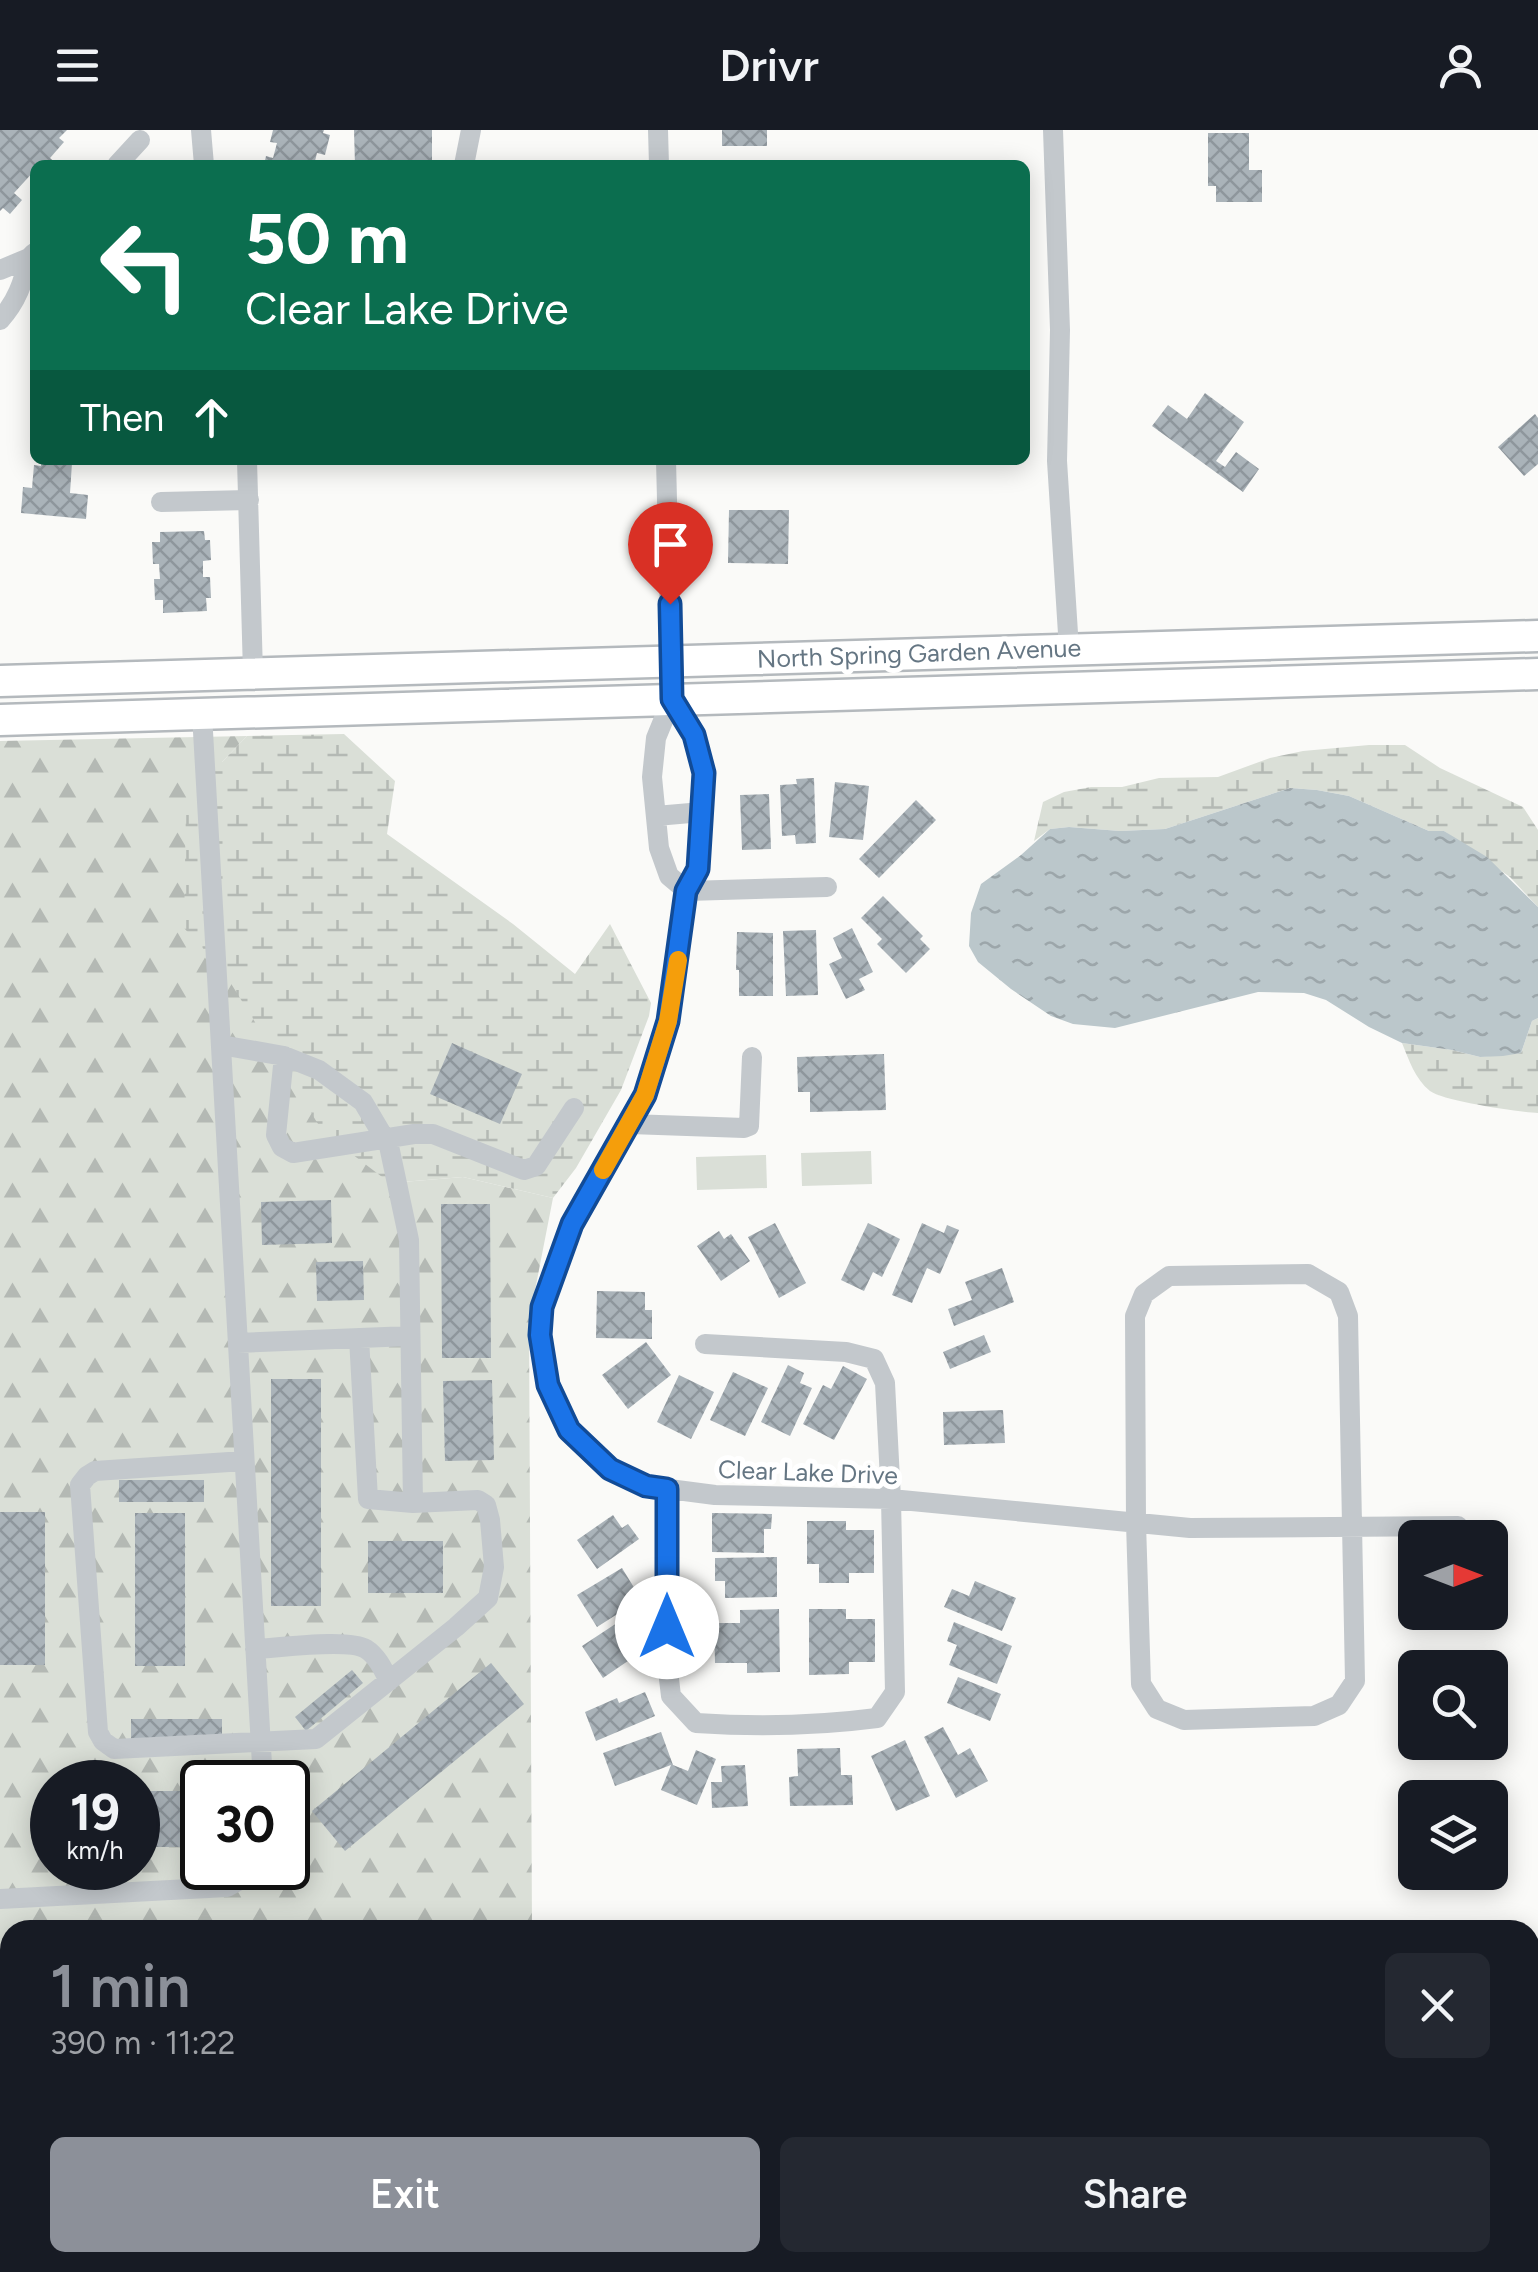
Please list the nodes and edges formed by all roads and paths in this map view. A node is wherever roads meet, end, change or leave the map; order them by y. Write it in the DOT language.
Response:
graph roads {
  1 [pos="201,130"];
  2 [pos="472,130"];
  3 [pos="658,130"];
  4 [pos="1053,130"];
  5 [pos="140,133"];
  6 [pos="120,160"];
  7 [pos="204,160"];
  8 [pos="465,160"];
  9 [pos="659,160"];
  10 [pos="30,256"];
  11 [pos="30,261"];
  12 [pos="0,270"];
  13 [pos="0,320"];
  14 [pos="248,465"];
  15 [pos="666,465"];
  16 [pos="249,500"];
  17 [pos="162,502"];
  18 [pos="1538,636"];
  19 [pos="1069,649"];
  20 [pos="671,660"];
  21 [pos="253,673"];
  22 [pos="1538,674"];
  23 [pos="0,682"];
  24 [pos="672,699"];
  25 [pos="202,714"];
  26 [pos="0,720"];
  27 [pos="702,812"];
  28 [pos="656,816"];
  29 [pos="827,887"];
  30 [pos="686,891"];
  31 [pos="220,1045"];
  32 [pos="284,1056"];
  33 [pos="752,1057"];
  34 [pos="574,1108"];
  35 [pos="630,1124"];
  36 [pos="386,1139"];
  37 [pos="410,1336"];
  38 [pos="359,1338"];
  39 [pos="238,1343"];
  40 [pos="705,1344"];
  41 [pos="244,1460"];
  42 [pos="667,1489"];
  43 [pos="891,1500"];
  44 [pos="413,1503"];
  45 [pos="1136,1523"];
  46 [pos="1398,1527"];
  47 [pos="1352,1528"];
  48 [pos="256,1649"];
  49 [pos="389,1680"];
  50 [pos="260,1743"];
  51 [pos="261,1760"];
  52 [pos="186,1890"];
  53 [pos="0,1899"];
  1 -- 7 [label="street"];
  2 -- 8 [label="street"];
  3 -- 9 [label="street"];
  4 -- 19 [label="street"];
  5 -- 6 [label="street"];
  10 -- 12 [label="street"];
  11 -- 13 [label="street"];
  14 -- 16 [label="street"];
  15 -- 20 [label="street, Clear Lake Drive"];
  16 -- 17 [label="street"];
  16 -- 21 [label="street"];
  18 -- 19 [label="highway, North Spring Garden Avenue"];
  19 -- 20 [label="highway, North Spring Garden Avenue"];
  20 -- 21 [label="highway, North Spring Garden Avenue"];
  20 -- 24 [label="street, Clear Lake Drive"];
  21 -- 23 [label="highway, North Spring Garden Avenue"];
  22 -- 24 [label="highway, North Spring Garden Avenue"];
  24 -- 25 [label="highway, North Spring Garden Avenue"];
  24 -- 27 [label="street, Clear Lake Drive"];
  24 -- 28 [label="street, Clear Lake Drive"];
  25 -- 26 [label="highway, North Spring Garden Avenue"];
  25 -- 31 [label="street"];
  27 -- 28 [label="street"];
  27 -- 30 [label="street, Clear Lake Drive"];
  28 -- 30 [label="street, Clear Lake Drive"];
  29 -- 30 [label="street"];
  30 -- 35 [label="street, Clear Lake Drive"];
  31 -- 32 [label="street"];
  31 -- 39 [label="street"];
  32 -- 36 [label="street"];
  32 -- 36 [label="street"];
  33 -- 35 [label="street"];
  34 -- 36 [label="street"];
  35 -- 42 [label="street, Clear Lake Drive"];
  36 -- 37 [label="street"];
  37 -- 38 [label="street"];
  37 -- 44 [label="street"];
  38 -- 39 [label="street"];
  38 -- 44 [label="street"];
  39 -- 41 [label="street"];
  40 -- 43 [label="street"];
  41 -- 48 [label="street"];
  41 -- 50 [label="street"];
  42 -- 43 [label="street, Clear Lake Drive"];
  42 -- 43 [label="street"];
  43 -- 45 [label="street, Clear Lake Drive"];
  44 -- 49 [label="street"];
  45 -- 47 [label="street, Clear Lake Drive"];
  45 -- 47 [label="street"];
  45 -- 47 [label="street"];
  46 -- 47 [label="street, Clear Lake Drive"];
  48 -- 49 [label="street"];
  48 -- 50 [label="street"];
  49 -- 50 [label="street"];
  50 -- 51 [label="street"];
  52 -- 53 [label="street"];
}
